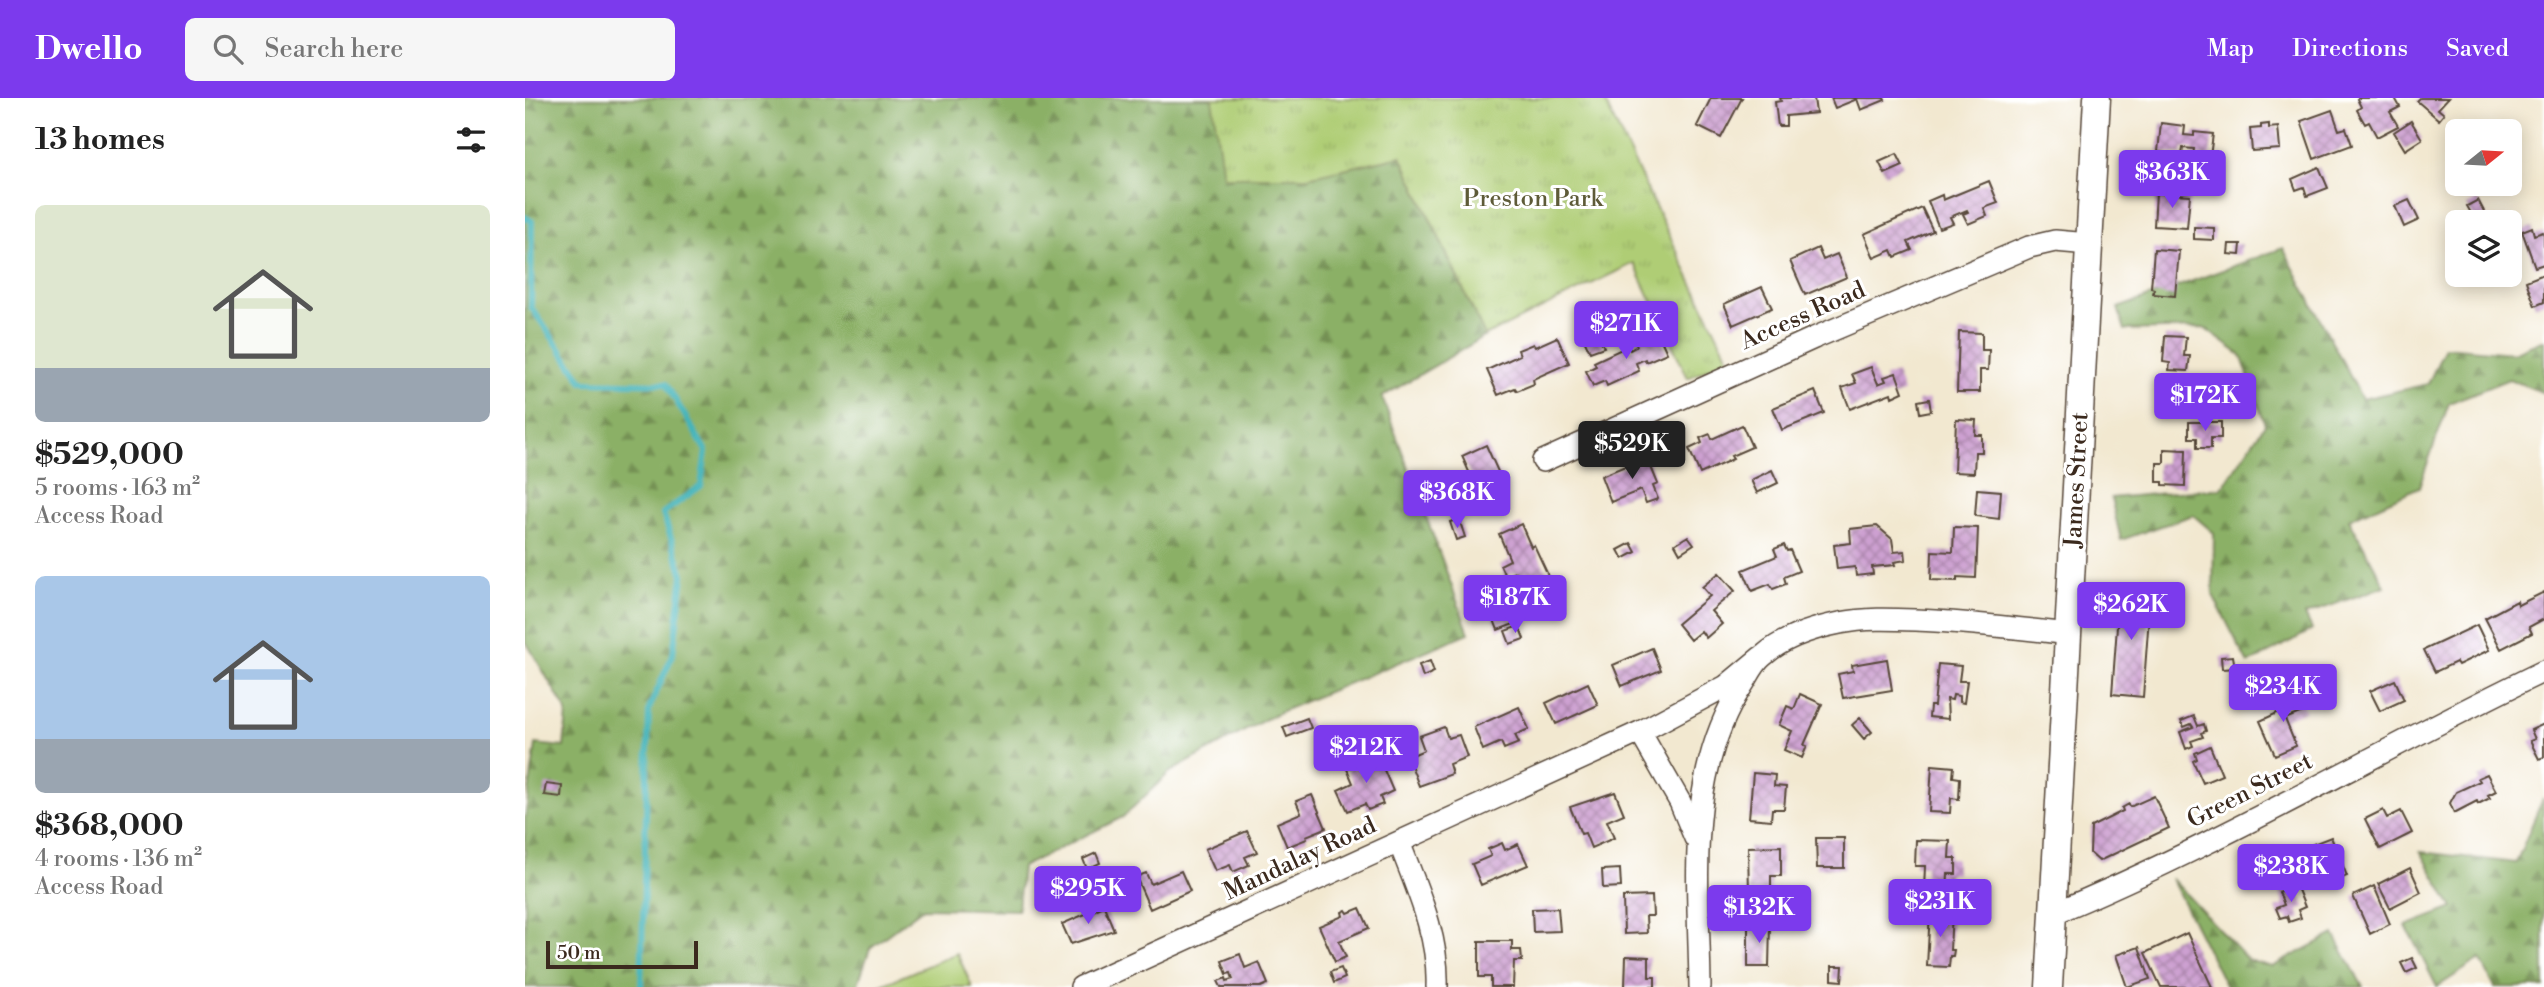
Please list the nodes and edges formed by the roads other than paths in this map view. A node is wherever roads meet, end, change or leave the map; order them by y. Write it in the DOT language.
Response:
graph roads {
  1 [pos="2097,98"];
  2 [pos="2089,244"];
  3 [pos="1543,461"];
  4 [pos="2069,634"];
  5 [pos="1761,657"];
  6 [pos="2544,671"];
  7 [pos="1640,732"];
  8 [pos="1399,842"];
  9 [pos="1699,849"];
  10 [pos="2052,914"];
  11 [pos="1081,987"];
  12 [pos="1437,987"];
  13 [pos="1700,987"];
  14 [pos="2049,987"];
  1 -- 2 [label="main road, James Street"];
  2 -- 3 [label="street, Access Road"];
  2 -- 4 [label="main road, James Street"];
  4 -- 5 [label="street, Mandalay Road"];
  4 -- 10 [label="main road, James Street"];
  5 -- 7 [label="street, Mandalay Road"];
  5 -- 9 [label="street"];
  6 -- 10 [label="street, Green Street"];
  7 -- 8 [label="street, Mandalay Road"];
  7 -- 9 [label="street"];
  8 -- 11 [label="street, Mandalay Road"];
  8 -- 12 [label="street"];
  9 -- 13 [label="street"];
  10 -- 14 [label="main road, James Street"];
}
